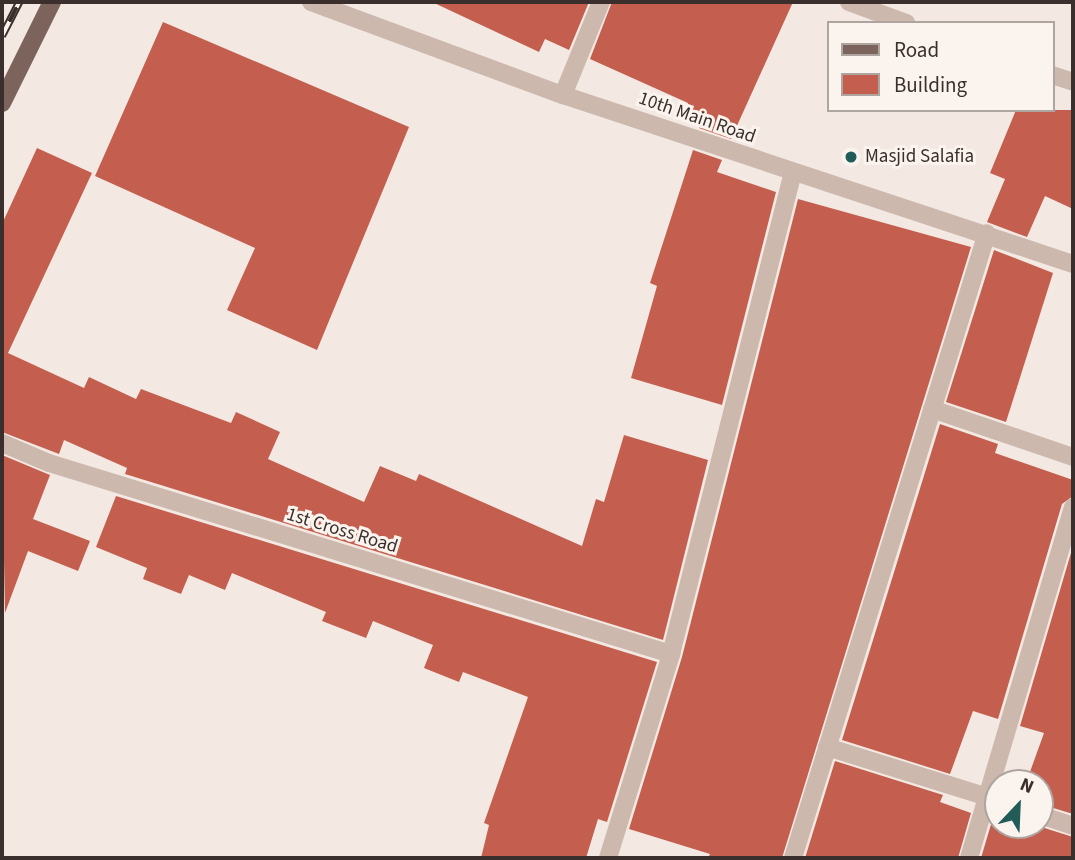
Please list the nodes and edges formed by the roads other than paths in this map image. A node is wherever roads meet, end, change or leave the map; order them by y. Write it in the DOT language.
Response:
graph roads {
  1 [pos="52,2"];
  2 [pos="311,2"];
  3 [pos="601,2"];
  4 [pos="856,3"];
  5 [pos="901,21"];
  6 [pos="1054,76"];
  7 [pos="1073,82"];
  8 [pos="563,95"];
  9 [pos="3,96"];
  10 [pos="793,173"];
  11 [pos="987,233"];
  12 [pos="1073,264"];
  13 [pos="932,410"];
  14 [pos="2,443"];
  15 [pos="1073,457"];
  16 [pos="1073,507"];
  17 [pos="671,654"];
  18 [pos="827,747"];
  19 [pos="1001,769"];
  20 [pos="984,796"];
  21 [pos="1054,819"];
  22 [pos="984,821"];
  23 [pos="1073,825"];
  24 [pos="608,858"];
  25 [pos="793,858"];
  26 [pos="969,858"];
  1 -- 9 [label="main road"];
  2 -- 8 [label="street, 10th Main Road"];
  3 -- 8 [label="street"];
  4 -- 5 [label="street"];
  6 -- 7 [label="street"];
  8 -- 10 [label="street, 10th Main Road"];
  10 -- 11 [label="street, 10th Main Road"];
  10 -- 17 [label="street"];
  11 -- 12 [label="street, 10th Main Road"];
  11 -- 13 [label="street"];
  13 -- 15 [label="street"];
  13 -- 18 [label="street"];
  14 -- 17 [label="street, 1st Cross Road"];
  16 -- 19 [label="street"];
  17 -- 24 [label="street"];
  18 -- 20 [label="street"];
  18 -- 25 [label="street"];
  21 -- 23 [label="street"];
  22 -- 26 [label="street"];
}
